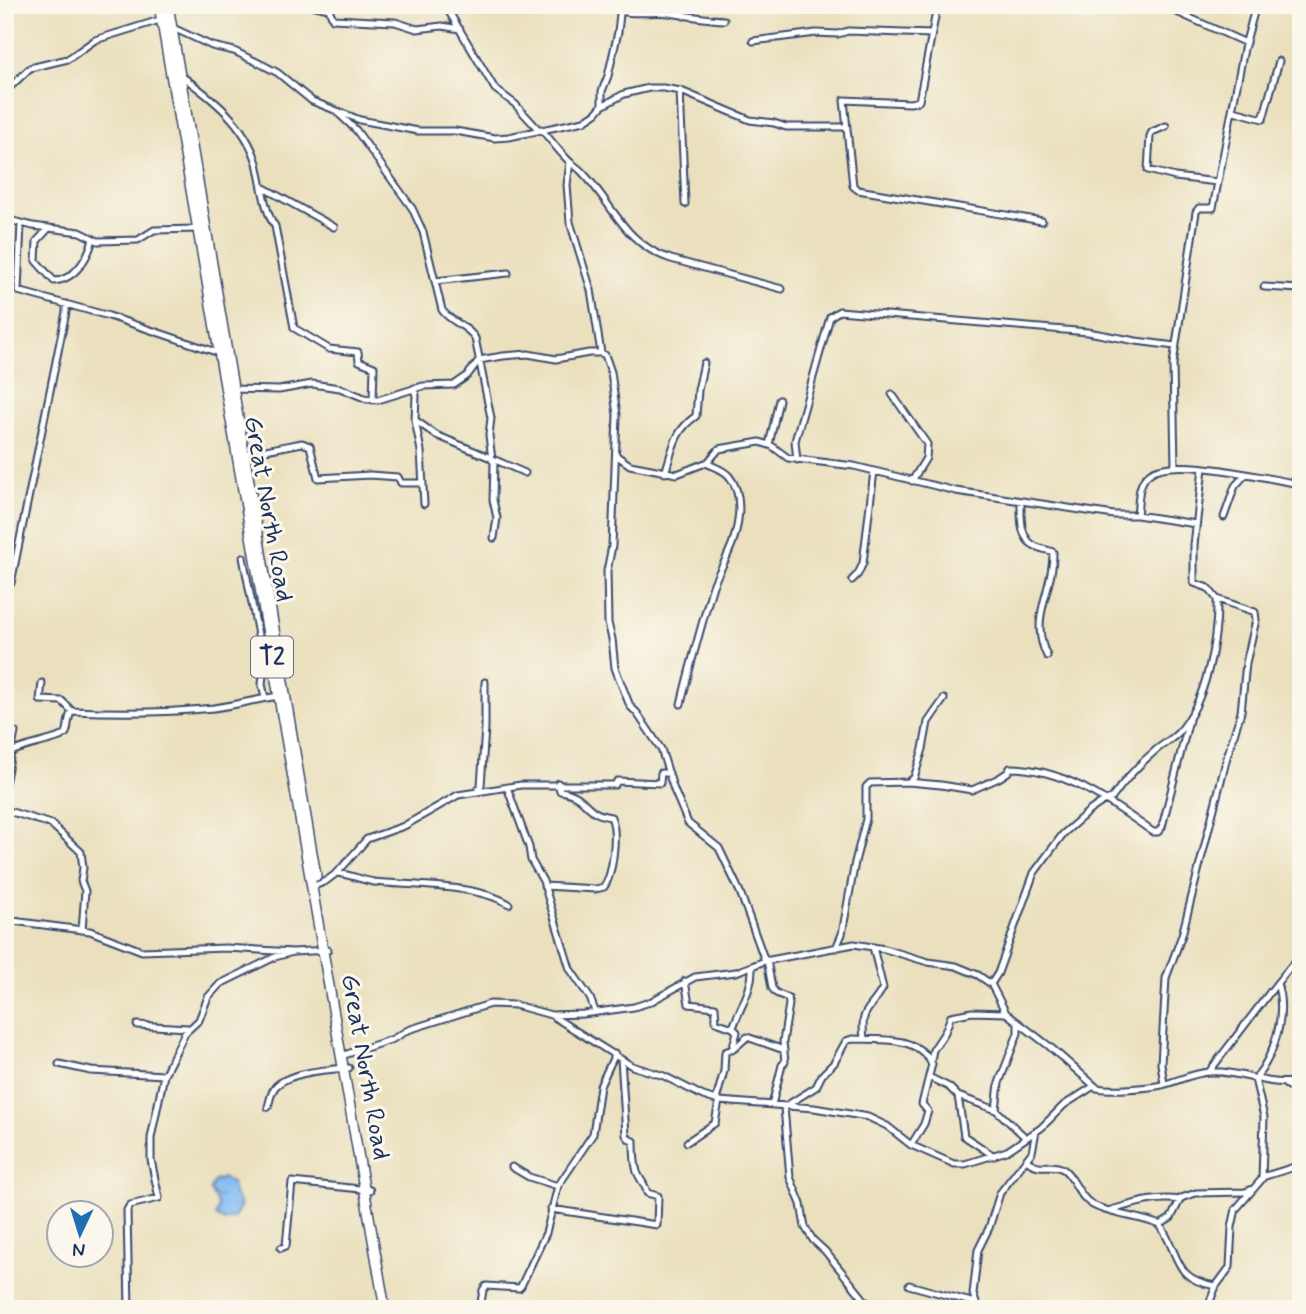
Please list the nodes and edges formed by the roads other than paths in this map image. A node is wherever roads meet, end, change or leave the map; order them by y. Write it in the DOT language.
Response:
graph roads {
  1 [pos="8,5"];
  2 [pos="64,5"];
  3 [pos="81,5"];
  4 [pos="159,5"];
  5 [pos="167,5"];
  6 [pos="311,5"];
  7 [pos="446,5"];
  8 [pos="683,5"];
  9 [pos="927,5"];
  10 [pos="1161,5"];
  11 [pos="1256,5"];
  12 [pos="1281,5"];
  13 [pos="620,8"];
  14 [pos="1301,11"];
  15 [pos="630,13"];
  16 [pos="5,15"];
  17 [pos="684,16"];
  18 [pos="724,20"];
  19 [pos="168,21"];
  20 [pos="619,24"];
  21 [pos="460,29"];
  22 [pos="931,34"];
  23 [pos="752,41"];
  24 [pos="1246,43"];
  25 [pos="1279,61"];
  26 [pos="179,74"];
  27 [pos="680,91"];
  28 [pos="5,92"];
  29 [pos="601,106"];
  30 [pos="336,111"];
  31 [pos="1234,111"];
  32 [pos="1166,126"];
  33 [pos="846,127"];
  34 [pos="540,129"];
  35 [pos="570,162"];
  36 [pos="1217,182"];
  37 [pos="263,187"];
  38 [pos="685,204"];
  39 [pos="5,219"];
  40 [pos="1042,221"];
  41 [pos="21,223"];
  42 [pos="334,227"];
  43 [pos="49,228"];
  44 [pos="198,229"];
  45 [pos="93,239"];
  46 [pos="508,273"];
  47 [pos="435,281"];
  48 [pos="1264,287"];
  49 [pos="782,289"];
  50 [pos="1301,289"];
  51 [pos="65,304"];
  52 [pos="1175,346"];
  53 [pos="219,353"];
  54 [pos="601,353"];
  55 [pos="480,360"];
  56 [pos="704,363"];
  57 [pos="414,388"];
  58 [pos="230,389"];
  59 [pos="892,394"];
  60 [pos="373,400"];
  61 [pos="779,400"];
  62 [pos="415,420"];
  63 [pos="769,445"];
  64 [pos="245,454"];
  65 [pos="617,456"];
  66 [pos="493,459"];
  67 [pos="797,460"];
  68 [pos="706,463"];
  69 [pos="1175,466"];
  70 [pos="1203,468"];
  71 [pos="874,471"];
  72 [pos="665,472"];
  73 [pos="525,473"];
  74 [pos="1246,474"];
  75 [pos="912,481"];
  76 [pos="423,483"];
  77 [pos="1301,484"];
  78 [pos="1021,501"];
  79 [pos="424,504"];
  80 [pos="1137,515"];
  81 [pos="1224,517"];
  82 [pos="1196,524"];
  83 [pos="494,538"];
  84 [pos="243,557"];
  85 [pos="852,580"];
  86 [pos="11,583"];
  87 [pos="1217,599"];
  88 [pos="1047,656"];
  89 [pos="485,682"];
  90 [pos="42,683"];
  91 [pos="282,696"];
  92 [pos="265,698"];
  93 [pos="944,699"];
  94 [pos="681,704"];
  95 [pos="72,711"];
  96 [pos="1189,717"];
  97 [pos="15,732"];
  98 [pos="12,752"];
  99 [pos="669,774"];
  100 [pos="908,782"];
  101 [pos="558,783"];
  102 [pos="5,785"];
  103 [pos="507,787"];
  104 [pos="478,791"];
  105 [pos="1105,800"];
  106 [pos="5,810"];
  107 [pos="336,873"];
  108 [pos="315,886"];
  109 [pos="544,886"];
  110 [pos="509,904"];
  111 [pos="5,920"];
  112 [pos="82,930"];
  113 [pos="873,947"];
  114 [pos="836,948"];
  115 [pos="326,951"];
  116 [pos="293,952"];
  117 [pos="1301,954"];
  118 [pos="766,961"];
  119 [pos="752,967"];
  120 [pos="685,981"];
  121 [pos="991,984"];
  122 [pos="1277,984"];
  123 [pos="595,1011"];
  124 [pos="1006,1013"];
  125 [pos="551,1015"];
  126 [pos="1017,1021"];
  127 [pos="137,1025"];
  128 [pos="188,1028"];
  129 [pos="733,1028"];
  130 [pos="864,1040"];
  131 [pos="732,1050"];
  132 [pos="784,1050"];
  133 [pos="615,1054"];
  134 [pos="344,1056"];
  135 [pos="621,1059"];
  136 [pos="930,1061"];
  137 [pos="59,1064"];
  138 [pos="346,1068"];
  139 [pos="1209,1072"];
  140 [pos="164,1075"];
  141 [pos="929,1077"];
  142 [pos="1255,1079"];
  143 [pos="1301,1081"];
  144 [pos="1164,1084"];
  145 [pos="1285,1084"];
  146 [pos="1094,1086"];
  147 [pos="1301,1095"];
  148 [pos="958,1096"];
  149 [pos="717,1100"];
  150 [pos="772,1105"];
  151 [pos="268,1107"];
  152 [pos="784,1107"];
  153 [pos="996,1110"];
  154 [pos="1036,1131"];
  155 [pos="1025,1137"];
  156 [pos="687,1142"];
  157 [pos="911,1145"];
  158 [pos="994,1156"];
  159 [pos="1026,1160"];
  160 [pos="1301,1165"];
  161 [pos="512,1167"];
  162 [pos="1262,1177"];
  163 [pos="558,1186"];
  164 [pos="1254,1189"];
  165 [pos="367,1190"];
  166 [pos="1180,1200"];
  167 [pos="551,1209"];
  168 [pos="1111,1210"];
  169 [pos="1160,1225"];
  170 [pos="281,1248"];
  171 [pos="909,1285"];
  172 [pos="1216,1286"];
  173 [pos="976,1306"];
  174 [pos="129,1309"];
  175 [pos="387,1309"];
  176 [pos="480,1309"];
  177 [pos="872,1309"];
  178 [pos="1207,1309"];
  1 -- 16 [label="street"];
  2 -- 3 [label="street"];
  4 -- 19 [label="highway, Great North Road / T2"];
  5 -- 19 [label="highway, Great North Road / T2"];
  6 -- 21 [label="street"];
  7 -- 21 [label="street"];
  8 -- 17 [label="street"];
  9 -- 22 [label="street"];
  10 -- 24 [label="street"];
  11 -- 24 [label="street"];
  12 -- 14 [label="street"];
  13 -- 15 [label="street"];
  13 -- 20 [label="street"];
  15 -- 17 [label="street"];
  15 -- 20 [label="street"];
  17 -- 18 [label="street"];
  19 -- 26 [label="highway, Great North Road / T2"];
  19 -- 28 [label="street"];
  19 -- 30 [label="street"];
  19 -- 44 [label="highway, Great North Road / T2"];
  20 -- 29 [label="street"];
  21 -- 34 [label="street"];
  22 -- 23 [label="street"];
  22 -- 33 [label="street"];
  24 -- 31 [label="street"];
  25 -- 31 [label="street"];
  26 -- 37 [label="street"];
  26 -- 58 [label="highway, Great North Road / T2"];
  27 -- 29 [label="street"];
  27 -- 33 [label="street"];
  27 -- 38 [label="street"];
  29 -- 34 [label="street"];
  30 -- 34 [label="street"];
  30 -- 47 [label="street"];
  31 -- 36 [label="street"];
  32 -- 36 [label="street"];
  33 -- 40 [label="street"];
  34 -- 35 [label="street"];
  35 -- 49 [label="street"];
  35 -- 54 [label="street"];
  36 -- 52 [label="street"];
  37 -- 42 [label="street"];
  37 -- 60 [label="street"];
  39 -- 41 [label="street"];
  41 -- 43 [label="street"];
  41 -- 51 [label="street"];
  43 -- 45 [label="street"];
  43 -- 45 [label="street"];
  44 -- 45 [label="street"];
  44 -- 53 [label="highway, Great North Road / T2"];
  46 -- 47 [label="street"];
  47 -- 55 [label="street"];
  48 -- 50 [label="street"];
  51 -- 53 [label="street"];
  51 -- 86 [label="street"];
  52 -- 67 [label="street"];
  52 -- 69 [label="street"];
  53 -- 58 [label="highway, Great North Road / T2"];
  54 -- 55 [label="street"];
  54 -- 65 [label="street"];
  55 -- 57 [label="street"];
  55 -- 66 [label="street"];
  56 -- 72 [label="street"];
  57 -- 60 [label="street"];
  57 -- 62 [label="street"];
  58 -- 60 [label="street"];
  58 -- 64 [label="highway, Great North Road / T2"];
  58 -- 91 [label="highway, Great North Road / T2"];
  59 -- 75 [label="street"];
  61 -- 63 [label="street"];
  62 -- 66 [label="street"];
  62 -- 76 [label="street"];
  63 -- 67 [label="street"];
  63 -- 68 [label="street"];
  64 -- 76 [label="street"];
  64 -- 91 [label="highway, Great North Road / T2"];
  65 -- 72 [label="street"];
  65 -- 99 [label="street"];
  66 -- 73 [label="street"];
  66 -- 83 [label="street"];
  67 -- 71 [label="street"];
  68 -- 72 [label="street"];
  68 -- 94 [label="street"];
  69 -- 70 [label="street"];
  69 -- 80 [label="street"];
  70 -- 74 [label="street"];
  70 -- 82 [label="street"];
  71 -- 75 [label="street"];
  71 -- 85 [label="street"];
  74 -- 77 [label="street"];
  74 -- 81 [label="street"];
  75 -- 78 [label="street"];
  76 -- 79 [label="street"];
  78 -- 80 [label="street"];
  78 -- 88 [label="street"];
  80 -- 82 [label="street"];
  82 -- 87 [label="street"];
  84 -- 92 [label="street"];
  87 -- 96 [label="street"];
  87 -- 144 [label="street"];
  89 -- 104 [label="street"];
  90 -- 95 [label="street"];
  91 -- 92 [label="street"];
  91 -- 108 [label="highway, Great North Road / T2"];
  92 -- 95 [label="street"];
  93 -- 100 [label="street"];
  95 -- 98 [label="street"];
  96 -- 105 [label="street"];
  96 -- 105 [label="street"];
  97 -- 98 [label="street"];
  98 -- 102 [label="street"];
  99 -- 101 [label="street"];
  99 -- 118 [label="street"];
  100 -- 105 [label="street"];
  100 -- 114 [label="street"];
  101 -- 103 [label="street"];
  101 -- 109 [label="street"];
  103 -- 104 [label="street"];
  103 -- 109 [label="street"];
  104 -- 107 [label="street"];
  105 -- 121 [label="street"];
  106 -- 112 [label="street"];
  107 -- 108 [label="street"];
  107 -- 110 [label="street"];
  108 -- 115 [label="highway, Great North Road / T2"];
  109 -- 123 [label="street"];
  111 -- 112 [label="street"];
  112 -- 116 [label="street"];
  113 -- 114 [label="street"];
  113 -- 121 [label="street"];
  113 -- 130 [label="street"];
  114 -- 118 [label="street"];
  115 -- 116 [label="street"];
  115 -- 134 [label="highway, Great North Road / T2"];
  116 -- 128 [label="street"];
  117 -- 122 [label="street"];
  118 -- 119 [label="street"];
  118 -- 132 [label="street"];
  119 -- 120 [label="street"];
  119 -- 129 [label="street"];
  120 -- 123 [label="street"];
  120 -- 129 [label="street"];
  121 -- 124 [label="street"];
  122 -- 139 [label="street"];
  122 -- 142 [label="street"];
  123 -- 125 [label="street"];
  124 -- 126 [label="street"];
  124 -- 136 [label="street"];
  125 -- 133 [label="street"];
  125 -- 134 [label="street"];
  126 -- 146 [label="street"];
  126 -- 153 [label="street"];
  127 -- 128 [label="street"];
  128 -- 140 [label="street"];
  129 -- 131 [label="street"];
  130 -- 136 [label="street"];
  130 -- 152 [label="street"];
  131 -- 132 [label="street"];
  131 -- 149 [label="street"];
  132 -- 150 [label="street"];
  133 -- 135 [label="street"];
  133 -- 163 [label="street"];
  134 -- 138 [label="highway, Great North Road / T2"];
  135 -- 149 [label="street"];
  135 -- 167 [label="street"];
  136 -- 141 [label="street"];
  137 -- 140 [label="street"];
  138 -- 151 [label="street"];
  138 -- 165 [label="highway, Great North Road / T2"];
  139 -- 142 [label="street"];
  139 -- 144 [label="street"];
  140 -- 174 [label="street"];
  141 -- 148 [label="street"];
  141 -- 157 [label="street"];
  142 -- 145 [label="street"];
  142 -- 162 [label="street"];
  143 -- 145 [label="street"];
  144 -- 146 [label="street"];
  145 -- 147 [label="street"];
  146 -- 154 [label="street"];
  148 -- 153 [label="street"];
  148 -- 158 [label="street"];
  149 -- 150 [label="street"];
  149 -- 156 [label="street"];
  150 -- 152 [label="street"];
  152 -- 157 [label="street"];
  152 -- 177 [label="street"];
  153 -- 155 [label="street"];
  154 -- 155 [label="street"];
  154 -- 159 [label="street"];
  155 -- 158 [label="street"];
  157 -- 158 [label="street"];
  159 -- 168 [label="street"];
  159 -- 173 [label="street"];
  160 -- 162 [label="street"];
  161 -- 163 [label="street"];
  162 -- 164 [label="street"];
  163 -- 167 [label="street"];
  164 -- 166 [label="street"];
  164 -- 172 [label="street"];
  165 -- 170 [label="street"];
  165 -- 175 [label="highway, Great North Road / T2"];
  166 -- 168 [label="street"];
  166 -- 169 [label="street"];
  167 -- 176 [label="street"];
  168 -- 169 [label="street"];
  169 -- 172 [label="street"];
  171 -- 173 [label="street"];
  172 -- 178 [label="street"];
}
